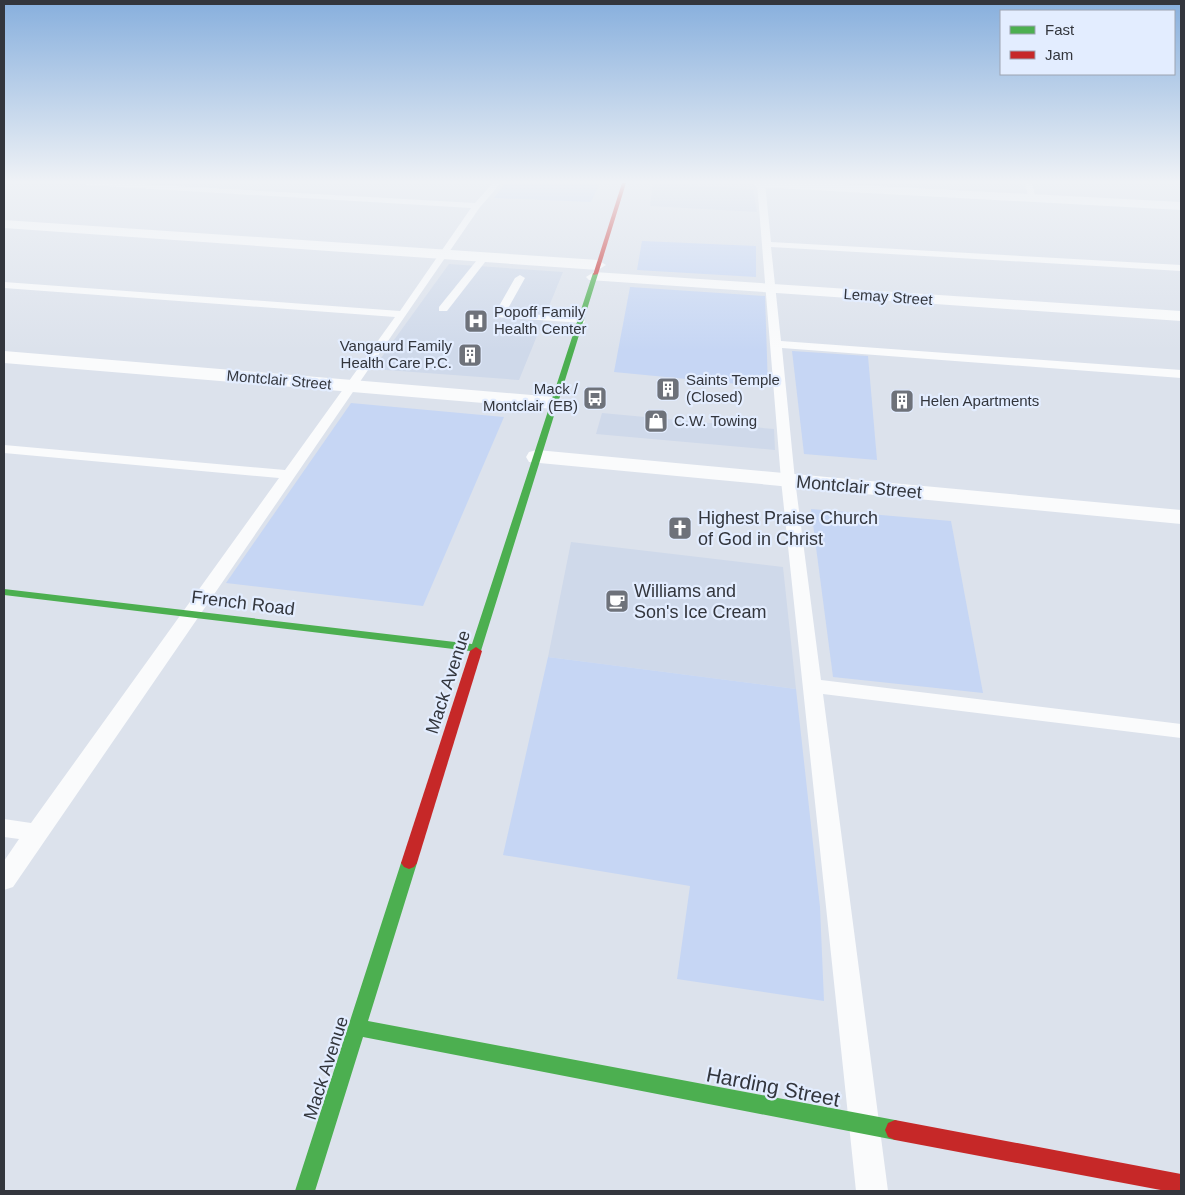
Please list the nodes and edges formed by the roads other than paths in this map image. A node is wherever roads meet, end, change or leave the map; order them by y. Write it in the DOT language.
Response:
graph roads {
  1 [pos="222,239"];
  2 [pos="456,239"];
  3 [pos="606,239"];
  4 [pos="766,239"];
  5 [pos="766,244"];
  6 [pos="446,254"];
  7 [pos="484,257"];
  8 [pos="1181,268"];
  9 [pos="596,271"];
  10 [pos="520,278"];
  11 [pos="4,285"];
  12 [pos="769,289"];
  13 [pos="443,309"];
  14 [pos="403,314"];
  15 [pos="1181,316"];
  16 [pos="580,321"];
  17 [pos="775,344"];
  18 [pos="4,357"];
  19 [pos="1181,374"];
  20 [pos="353,386"];
  21 [pos="555,403"];
  22 [pos="4,449"];
  23 [pos="537,457"];
  24 [pos="290,475"];
  25 [pos="788,480"];
  26 [pos="1181,517"];
  27 [pos="4,592"];
  28 [pos="193,614"];
  29 [pos="477,648"];
  30 [pos="813,686"];
  31 [pos="1181,731"];
  32 [pos="4,828"];
  33 [pos="37,833"];
  34 [pos="4,880"];
  35 [pos="357,1027"];
  36 [pos="864,1124"];
  37 [pos="1181,1184"];
  38 [pos="305,1191"];
  39 [pos="872,1191"];
  1 -- 6 [label="street, Lemay Street"];
  2 -- 6 [label="lane"];
  3 -- 9 [label="main road, Mack Avenue"];
  4 -- 5 [label="lane"];
  5 -- 8 [label="lane"];
  5 -- 12 [label="lane"];
  6 -- 7 [label="street, Lemay Street"];
  6 -- 14 [label="lane"];
  7 -- 9 [label="street, Lemay Street"];
  7 -- 13 [label="lane"];
  9 -- 12 [label="street, Lemay Street"];
  9 -- 16 [label="main road, Mack Avenue"];
  10 -- 16 [label="lane"];
  11 -- 14 [label="lane"];
  12 -- 15 [label="street, Lemay Street"];
  12 -- 17 [label="lane"];
  14 -- 20 [label="lane"];
  16 -- 21 [label="main road, Mack Avenue"];
  17 -- 19 [label="lane"];
  17 -- 25 [label="lane"];
  18 -- 20 [label="street, Montclair Street"];
  20 -- 21 [label="street, Montclair Street"];
  20 -- 24 [label="lane"];
  21 -- 23 [label="main road, Mack Avenue"];
  22 -- 24 [label="lane"];
  23 -- 25 [label="street, Montclair Street"];
  23 -- 29 [label="main road, Mack Avenue"];
  24 -- 28 [label="lane"];
  25 -- 26 [label="street, Montclair Street"];
  25 -- 30 [label="lane"];
  27 -- 28 [label="main road, French Road"];
  28 -- 29 [label="main road, French Road"];
  28 -- 33 [label="lane"];
  29 -- 35 [label="main road, Mack Avenue"];
  30 -- 31 [label="lane"];
  30 -- 36 [label="lane"];
  32 -- 33 [label="lane"];
  33 -- 34 [label="lane"];
  35 -- 36 [label="main road, Harding Street"];
  35 -- 38 [label="main road, Mack Avenue"];
  36 -- 37 [label="main road, Harding Street"];
  36 -- 39 [label="lane"];
}
